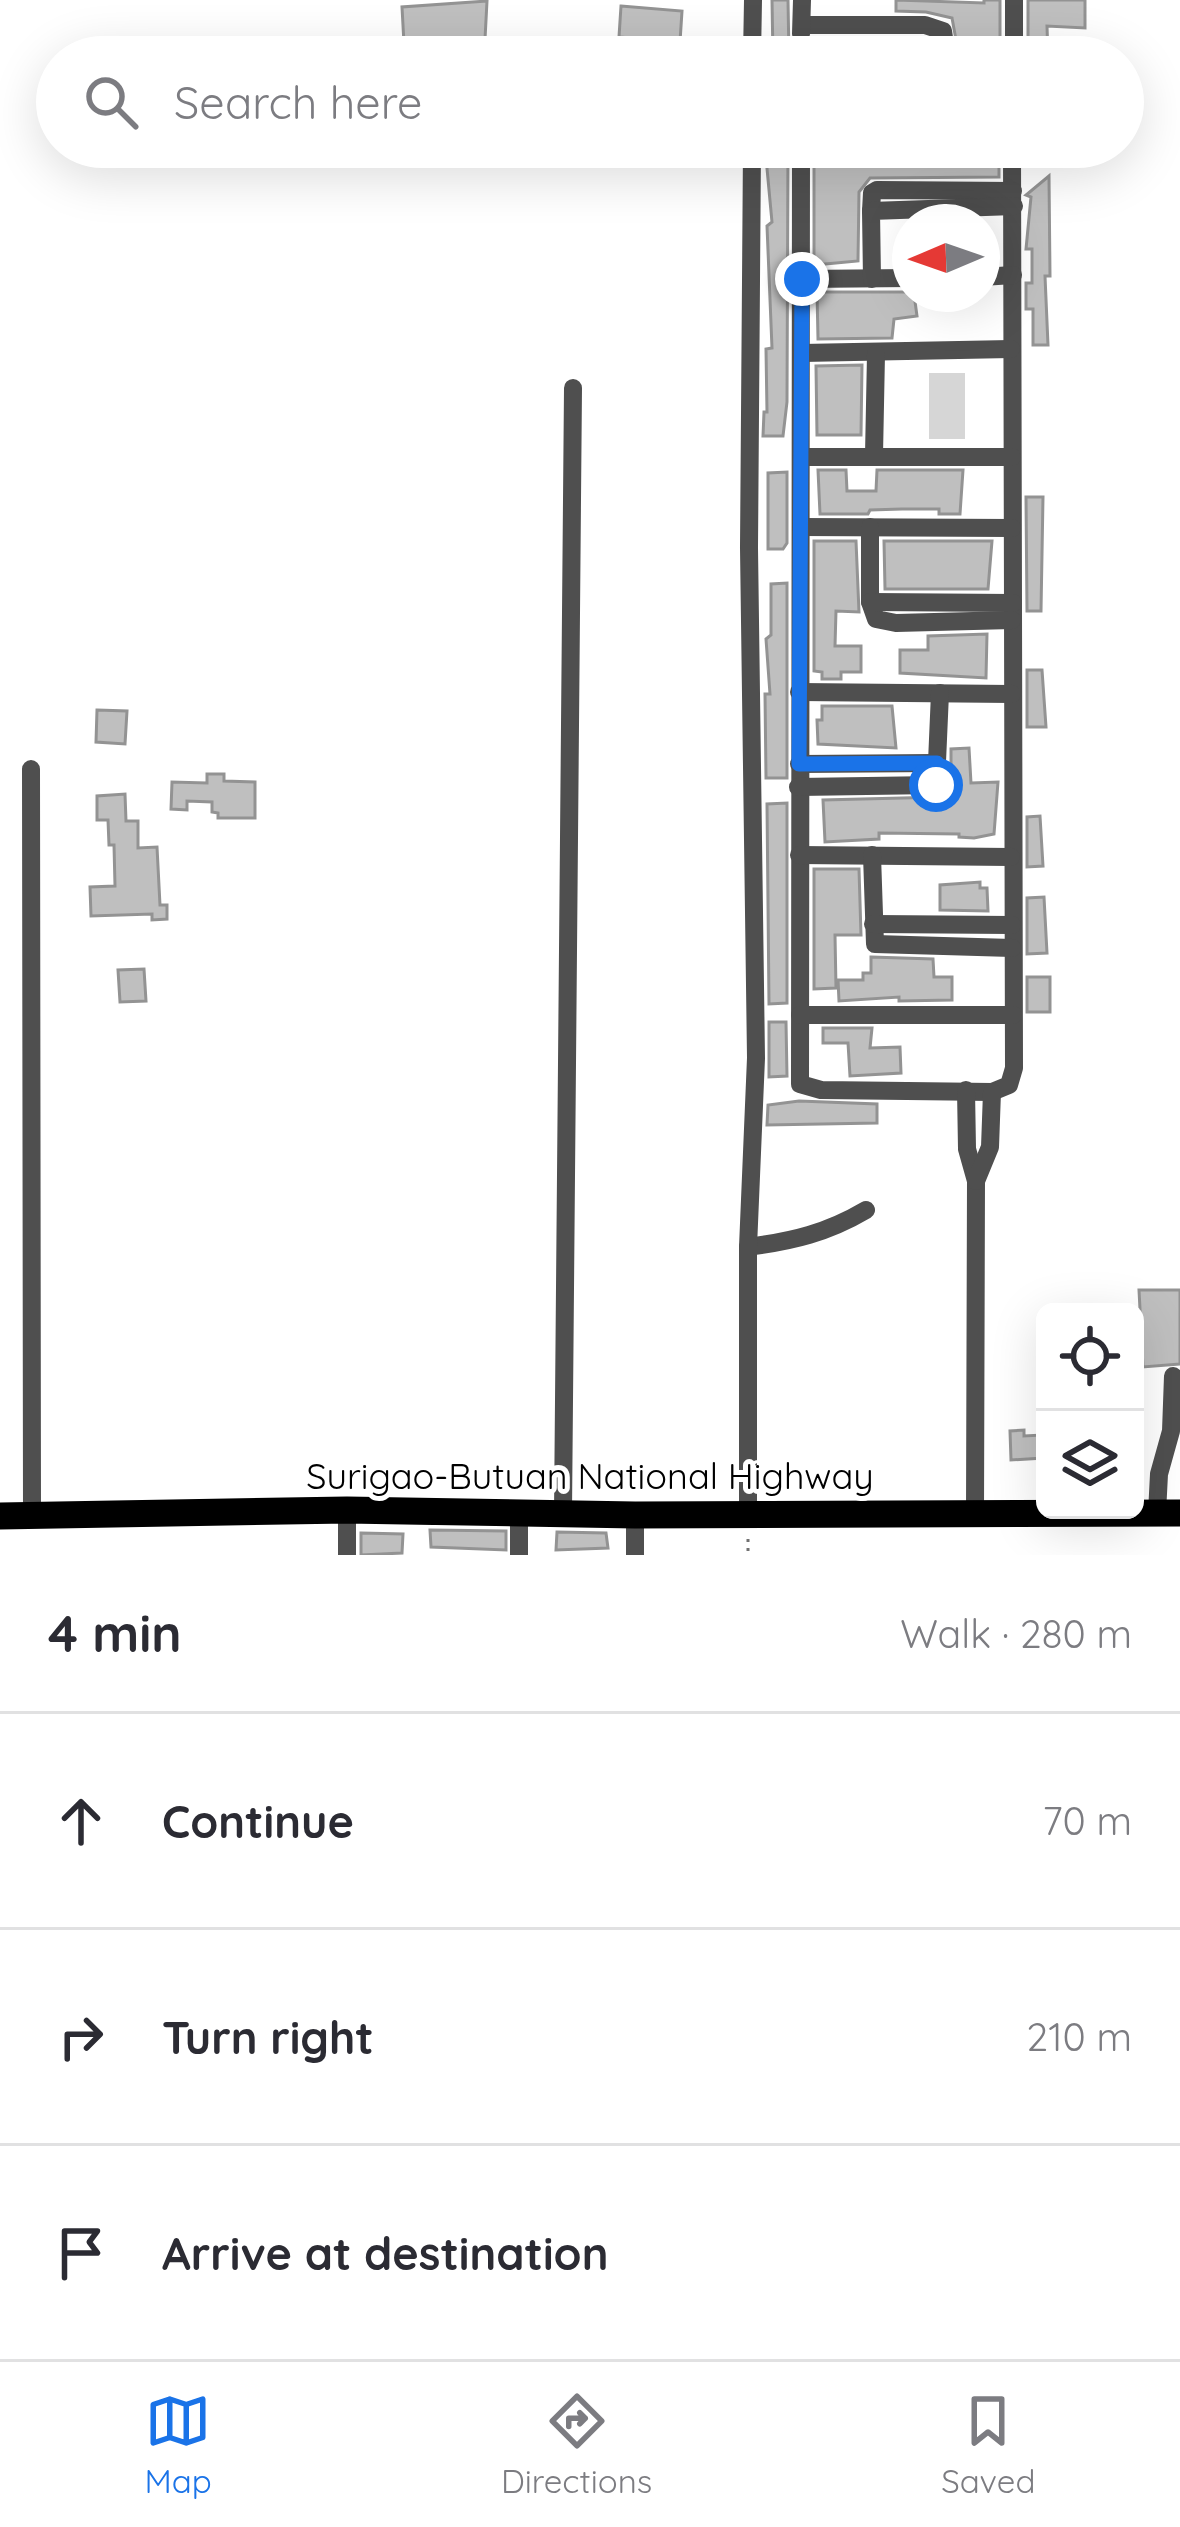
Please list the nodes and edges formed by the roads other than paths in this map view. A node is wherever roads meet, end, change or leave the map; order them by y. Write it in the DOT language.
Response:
graph roads {
  1 [pos="753,0"];
  2 [pos="802,0"];
  3 [pos="1014,0"];
  4 [pos="802,25"];
  5 [pos="752,36"];
  6 [pos="802,36"];
  7 [pos="944,36"];
  8 [pos="1014,36"];
  9 [pos="752,168"];
  10 [pos="801,168"];
  11 [pos="1012,168"];
  12 [pos="1013,198"];
  13 [pos="1013,275"];
  14 [pos="1000,276"];
  15 [pos="892,278"];
  16 [pos="802,279"];
  17 [pos="872,279"];
  18 [pos="1011,349"];
  19 [pos="802,353"];
  20 [pos="876,354"];
  21 [pos="573,388"];
  22 [pos="874,455"];
  23 [pos="802,457"];
  24 [pos="1012,457"];
  25 [pos="801,527"];
  26 [pos="870,527"];
  27 [pos="1012,528"];
  28 [pos="1012,611"];
  29 [pos="799,692"];
  30 [pos="940,693"];
  31 [pos="1012,694"];
  32 [pos="937,763"];
  33 [pos="799,764"];
  34 [pos="31,769"];
  35 [pos="798,787"];
  36 [pos="799,855"];
  37 [pos="872,855"];
  38 [pos="1010,857"];
  39 [pos="873,924"];
  40 [pos="1012,925"];
  41 [pos="1012,948"];
  42 [pos="800,1015"];
  43 [pos="1012,1015"];
  44 [pos="966,1090"];
  45 [pos="992,1092"];
  46 [pos="976,1181"];
  47 [pos="866,1210"];
  48 [pos="748,1247"];
  49 [pos="1173,1376"];
  50 [pos="347,1510"];
  51 [pos="519,1511"];
  52 [pos="975,1512"];
  53 [pos="562,1513"];
  54 [pos="748,1514"];
  55 [pos="1168,1514"];
  56 [pos="634,1515"];
  57 [pos="0,1516"];
  58 [pos="32,1516"];
  59 [pos="347,1555"];
  60 [pos="519,1555"];
  61 [pos="635,1555"];
  1 -- 5 [label="street"];
  2 -- 4 [label="street"];
  3 -- 8 [label="street"];
  4 -- 6 [label="street"];
  4 -- 7 [label="street"];
  9 -- 48 [label="street"];
  10 -- 16 [label="street"];
  11 -- 12 [label="street"];
  12 -- 13 [label="street"];
  12 -- 17 [label="street"];
  13 -- 14 [label="street"];
  13 -- 18 [label="street"];
  15 -- 17 [label="street"];
  16 -- 17 [label="street"];
  16 -- 19 [label="street"];
  18 -- 20 [label="street"];
  18 -- 24 [label="street"];
  19 -- 20 [label="street"];
  19 -- 23 [label="street"];
  20 -- 22 [label="street"];
  21 -- 53 [label="street"];
  22 -- 23 [label="street"];
  22 -- 24 [label="street"];
  23 -- 25 [label="street"];
  24 -- 27 [label="street"];
  25 -- 26 [label="street"];
  25 -- 29 [label="street"];
  26 -- 27 [label="street"];
  26 -- 28 [label="street"];
  27 -- 28 [label="street"];
  28 -- 31 [label="street"];
  29 -- 30 [label="street"];
  29 -- 33 [label="street"];
  30 -- 31 [label="street"];
  30 -- 32 [label="street"];
  31 -- 38 [label="street"];
  32 -- 33 [label="street"];
  32 -- 35 [label="street"];
  33 -- 35 [label="street"];
  34 -- 58 [label="street"];
  35 -- 36 [label="street"];
  36 -- 37 [label="street"];
  36 -- 42 [label="street"];
  37 -- 38 [label="street"];
  37 -- 39 [label="street"];
  38 -- 40 [label="street"];
  39 -- 40 [label="street"];
  39 -- 41 [label="street"];
  40 -- 41 [label="street"];
  41 -- 43 [label="street"];
  42 -- 43 [label="street"];
  42 -- 44 [label="street"];
  43 -- 45 [label="street"];
  44 -- 45 [label="street"];
  44 -- 46 [label="street"];
  45 -- 46 [label="street"];
  46 -- 52 [label="street"];
  47 -- 48 [label="street"];
  48 -- 54 [label="street"];
  49 -- 55 [label="street"];
  50 -- 51 [label="highway, Surigao-Butuan National Highway"];
  50 -- 58 [label="highway, Surigao-Butuan National Highway"];
  50 -- 59 [label="street"];
  51 -- 53 [label="highway, Surigao-Butuan National Highway"];
  51 -- 60 [label="street"];
  52 -- 54 [label="highway, Surigao-Butuan National Highway"];
  52 -- 55 [label="highway, Surigao-Butuan National Highway"];
  53 -- 56 [label="highway, Surigao-Butuan National Highway"];
  54 -- 56 [label="highway, Surigao-Butuan National Highway"];
  56 -- 61 [label="street"];
  57 -- 58 [label="highway, Surigao-Butuan National Highway"];
}
